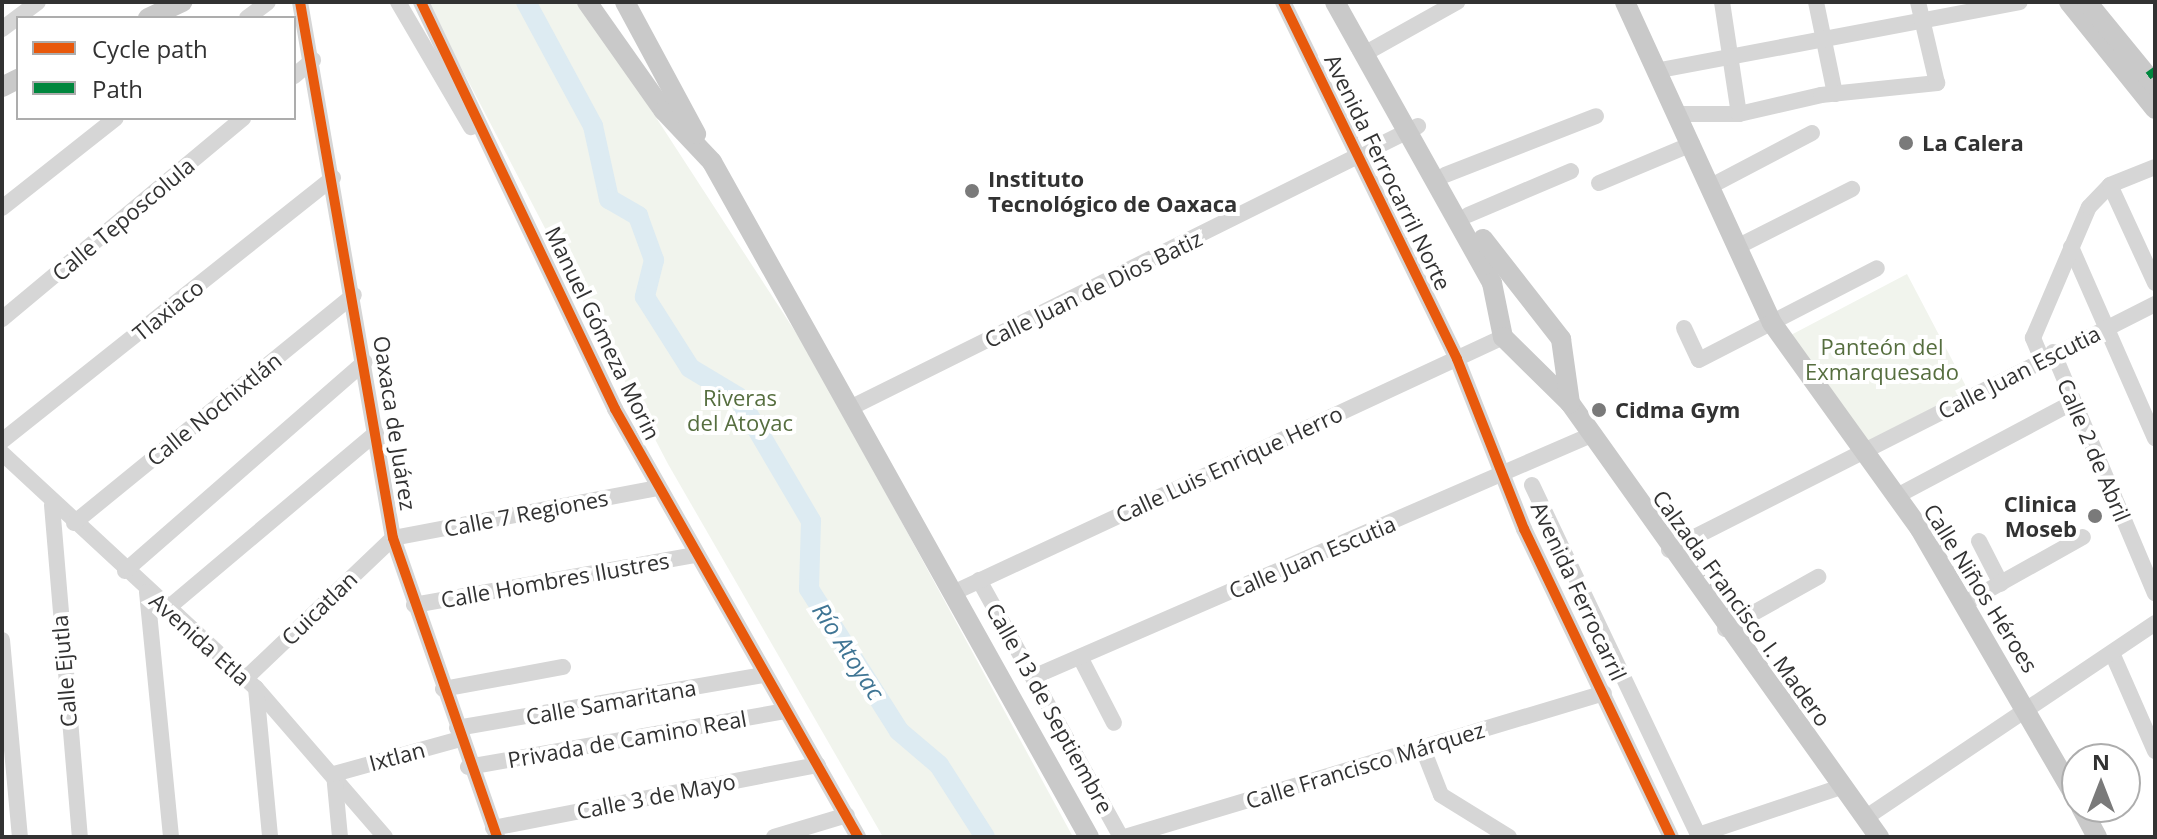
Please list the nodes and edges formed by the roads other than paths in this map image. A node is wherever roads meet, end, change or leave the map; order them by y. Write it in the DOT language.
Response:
graph roads {
  1 [pos="38,2"];
  2 [pos="183,2"];
  3 [pos="268,2"];
  4 [pos="300,2"];
  5 [pos="398,2"];
  6 [pos="421,2"];
  7 [pos="587,2"];
  8 [pos="625,2"];
  9 [pos="1283,2"];
  10 [pos="1335,2"];
  11 [pos="1350,2"];
  12 [pos="1457,2"];
  13 [pos="1625,2"];
  14 [pos="1722,2"];
  15 [pos="1816,2"];
  16 [pos="2020,2"];
  17 [pos="2069,2"];
  18 [pos="2095,5"];
  19 [pos="1920,10"];
  20 [pos="19,16"];
  21 [pos="152,16"];
  22 [pos="250,16"];
  23 [pos="1821,36"];
  24 [pos="1369,52"];
  25 [pos="1730,53"];
  26 [pos="313,60"];
  27 [pos="1655,71"];
  28 [pos="296,74"];
  29 [pos="2153,77"];
  30 [pos="1835,94"];
  31 [pos="2155,109"];
  32 [pos="1681,114"];
  33 [pos="1739,114"];
  34 [pos="1596,116"];
  35 [pos="113,120"];
  36 [pos="241,120"];
  37 [pos="1412,129"];
  38 [pos="1812,133"];
  39 [pos="1692,144"];
  40 [pos="1359,156"];
  41 [pos="712,162"];
  42 [pos="2155,167"];
  43 [pos="1571,171"];
  44 [pos="1445,175"];
  45 [pos="333,178"];
  46 [pos="1599,183"];
  47 [pos="2110,185"];
  48 [pos="1711,186"];
  49 [pos="1852,189"];
  50 [pos="2,208"];
  51 [pos="521,211"];
  52 [pos="1468,215"];
  53 [pos="1737,247"];
  54 [pos="2071,247"];
  55 [pos="1877,268"];
  56 [pos="2155,283"];
  57 [pos="1504,292"];
  58 [pos="354,295"];
  59 [pos="2155,304"];
  60 [pos="2,319"];
  61 [pos="1772,323"];
  62 [pos="1684,328"];
  63 [pos="2104,328"];
  64 [pos="1503,337"];
  65 [pos="2047,354"];
  66 [pos="1457,359"];
  67 [pos="365,362"];
  68 [pos="1570,403"];
  69 [pos="2070,404"];
  70 [pos="852,407"];
  71 [pos="376,433"];
  72 [pos="1591,435"];
  73 [pos="2155,438"];
  74 [pos="2,441"];
  75 [pos="2,453"];
  76 [pos="1860,454"];
  77 [pos="1503,473"];
  78 [pos="1532,485"];
  79 [pos="658,488"];
  80 [pos="1895,497"];
  81 [pos="52,505"];
  82 [pos="74,523"];
  83 [pos="2083,537"];
  84 [pos="393,538"];
  85 [pos="1979,541"];
  86 [pos="1669,550"];
  87 [pos="696,555"];
  88 [pos="125,571"];
  89 [pos="1818,577"];
  90 [pos="979,580"];
  91 [pos="2001,584"];
  92 [pos="147,592"];
  93 [pos="955,592"];
  94 [pos="2155,593"];
  95 [pos="1965,603"];
  96 [pos="414,605"];
  97 [pos="168,608"];
  98 [pos="2155,623"];
  99 [pos="1725,629"];
  100 [pos="2,640"];
  101 [pos="2112,653"];
  102 [pos="1080,657"];
  103 [pos="563,667"];
  104 [pos="765,675"];
  105 [pos="1033,677"];
  106 [pos="251,684"];
  107 [pos="443,689"];
  108 [pos="1604,693"];
  109 [pos="786,711"];
  110 [pos="2028,711"];
  111 [pos="1114,723"];
  112 [pos="458,734"];
  113 [pos="1423,749"];
  114 [pos="2155,751"];
  115 [pos="818,765"];
  116 [pos="468,767"];
  117 [pos="2061,771"];
  118 [pos="334,774"];
  119 [pos="1841,787"];
  120 [pos="847,815"];
  121 [pos="1865,818"];
  122 [pos="495,832"];
  123 [pos="1698,836"];
  124 [pos="20,837"];
  125 [pos="80,837"];
  126 [pos="171,837"];
  127 [pos="270,837"];
  128 [pos="340,837"];
  129 [pos="385,837"];
  130 [pos="774,837"];
  131 [pos="858,837"];
  132 [pos="1089,837"];
  133 [pos="1123,837"];
  134 [pos="1509,837"];
  135 [pos="1671,837"];
  136 [pos="1879,837"];
  1 -- 20 [label="street"];
  2 -- 21 [label="main road"];
  3 -- 22 [label="street"];
  4 -- 26 [label="street, Oaxaca de Juárez"];
  5 -- 51 [label="street"];
  6 -- 51 [label="street, Manuel Gómeza Morin"];
  7 -- 41 [label="main road"];
  8 -- 41 [label="main road"];
  9 -- 40 [label="street, Avenida Ferrocarril Norte"];
  10 -- 24 [label="main road, Calzada Francisco I. Madero"];
  11 -- 24 [label="main road, Calzada Francisco I. Madero"];
  12 -- 24 [label="street"];
  13 -- 27 [label="main road, Calle Niños Héroes"];
  14 -- 25 [label="street"];
  15 -- 23 [label="street"];
  16 -- 19 [label="street"];
  17 -- 31 [label="main road"];
  18 -- 29 [label="main road"];
  19 -- 23 [label="street"];
  19 -- 30 [label="street"];
  23 -- 25 [label="street"];
  23 -- 30 [label="street"];
  24 -- 37 [label="main road, Calzada Francisco I. Madero"];
  25 -- 27 [label="street"];
  25 -- 33 [label="street"];
  26 -- 28 [label="street"];
  26 -- 45 [label="street, Oaxaca de Juárez"];
  27 -- 32 [label="main road, Calle Niños Héroes"];
  30 -- 33 [label="street"];
  32 -- 33 [label="street"];
  32 -- 39 [label="main road, Calle Niños Héroes"];
  34 -- 44 [label="street"];
  35 -- 50 [label="street"];
  36 -- 60 [label="street, Calle Teposcolula"];
  37 -- 40 [label="street, Calle Juan de Dios Batiz"];
  37 -- 44 [label="main road, Calzada Francisco I. Madero"];
  37 -- 57 [label="main road, Calzada Francisco I. Madero"];
  38 -- 48 [label="street"];
  39 -- 46 [label="street"];
  39 -- 48 [label="main road, Calle Niños Héroes"];
  40 -- 66 [label="street, Avenida Ferrocarril Norte"];
  40 -- 70 [label="street, Calle Juan de Dios Batiz"];
  41 -- 70 [label="main road"];
  42 -- 47 [label="street"];
  43 -- 52 [label="street"];
  44 -- 52 [label="main road, Calzada Francisco I. Madero"];
  45 -- 58 [label="street, Oaxaca de Juárez"];
  45 -- 74 [label="street, Tlaxiaco"];
  47 -- 54 [label="street, Calle 2 de Abril"];
  47 -- 56 [label="street"];
  48 -- 53 [label="main road, Calle Niños Héroes"];
  49 -- 53 [label="street"];
  51 -- 79 [label="street, Manuel Gómeza Morin"];
  52 -- 57 [label="main road, Calzada Francisco I. Madero"];
  53 -- 61 [label="main road, Calle Niños Héroes"];
  54 -- 63 [label="street"];
  54 -- 65 [label="street, Calle 2 de Abril"];
  55 -- 61 [label="street"];
  57 -- 64 [label="main road, Calzada Francisco I. Madero"];
  57 -- 68 [label="main road, Calzada Francisco I. Madero"];
  58 -- 67 [label="street, Oaxaca de Juárez"];
  58 -- 82 [label="street, Calle Nochixtlán"];
  59 -- 63 [label="street, Calle Juan Escutia"];
  61 -- 62 [label="street"];
  61 -- 76 [label="main road, Calle Niños Héroes"];
  63 -- 65 [label="street, Calle Juan Escutia"];
  63 -- 73 [label="street"];
  64 -- 66 [label="street, Calle Luis Enrique Herro"];
  64 -- 68 [label="main road, Calzada Francisco I. Madero"];
  65 -- 69 [label="street, Calle 2 de Abril"];
  65 -- 76 [label="street, Calle Juan Escutia"];
  66 -- 77 [label="street, Avenida Ferrocarril"];
  66 -- 90 [label="street, Calle Luis Enrique Herro"];
  67 -- 71 [label="street, Oaxaca de Juárez"];
  67 -- 88 [label="street"];
  68 -- 72 [label="main road, Calzada Francisco I. Madero"];
  69 -- 80 [label="street"];
  69 -- 94 [label="street, Calle 2 de Abril"];
  70 -- 93 [label="main road"];
  71 -- 84 [label="street, Oaxaca de Juárez"];
  71 -- 97 [label="street"];
  72 -- 77 [label="street, Calle Juan Escutia"];
  72 -- 86 [label="main road, Calzada Francisco I. Madero"];
  75 -- 81 [label="street, Avenida Etla"];
  76 -- 80 [label="main road, Calle Niños Héroes"];
  76 -- 86 [label="street, Calle Juan Escutia"];
  77 -- 102 [label="street, Calle Juan Escutia"];
  77 -- 108 [label="street, Avenida Ferrocarril"];
  78 -- 123 [label="street"];
  79 -- 84 [label="street, Calle 7 Regiones"];
  79 -- 87 [label="street, Manuel Gómeza Morin"];
  80 -- 95 [label="main road, Calle Niños Héroes"];
  81 -- 82 [label="street, Avenida Etla"];
  81 -- 125 [label="street, Calle Ejutla"];
  82 -- 88 [label="street, Avenida Etla"];
  83 -- 91 [label="street"];
  84 -- 96 [label="street, Oaxaca de Juárez"];
  84 -- 106 [label="street, Cuicatlan"];
  85 -- 91 [label="street"];
  86 -- 99 [label="main road, Calzada Francisco I. Madero"];
  87 -- 96 [label="street, Calle Hombres Ilustres"];
  87 -- 104 [label="street, Manuel Gómeza Morin"];
  88 -- 92 [label="street, Avenida Etla"];
  89 -- 99 [label="street"];
  90 -- 93 [label="street, Calle Luis Enrique Herro"];
  90 -- 105 [label="street, Calle 13 de Septiembre"];
  91 -- 95 [label="street"];
  92 -- 97 [label="street, Avenida Etla"];
  92 -- 126 [label="street"];
  93 -- 132 [label="main road"];
  95 -- 110 [label="main road, Calle Niños Héroes"];
  96 -- 107 [label="street, Oaxaca de Juárez"];
  97 -- 106 [label="street, Avenida Etla"];
  98 -- 101 [label="street"];
  99 -- 119 [label="main road, Calzada Francisco I. Madero"];
  100 -- 124 [label="street"];
  101 -- 110 [label="street"];
  101 -- 114 [label="street"];
  102 -- 105 [label="street, Calle Juan Escutia"];
  102 -- 111 [label="street"];
  103 -- 107 [label="street"];
  104 -- 109 [label="street, Manuel Gómeza Morin"];
  104 -- 112 [label="street, Calle Samaritana"];
  105 -- 133 [label="street, Calle 13 de Septiembre"];
  106 -- 118 [label="street, Avenida Etla"];
  106 -- 127 [label="street"];
  107 -- 112 [label="street, Oaxaca de Juárez"];
  108 -- 113 [label="street, Calle Francisco Márquez"];
  108 -- 135 [label="street, Avenida Ferrocarril"];
  109 -- 115 [label="street, Manuel Gómeza Morin"];
  109 -- 116 [label="street, Privada de Camino Real"];
  110 -- 117 [label="main road, Calle Niños Héroes"];
  110 -- 121 [label="street"];
  112 -- 116 [label="street, Oaxaca de Juárez"];
  112 -- 118 [label="street, Ixtlan"];
  113 -- 133 [label="street, Calle Francisco Márquez"];
  113 -- 134 [label="street"];
  115 -- 120 [label="street, Manuel Gómeza Morin"];
  115 -- 122 [label="street, Calle 3 de Mayo"];
  116 -- 122 [label="street, Oaxaca de Juárez"];
  118 -- 128 [label="street"];
  118 -- 129 [label="street, Avenida Etla"];
  119 -- 121 [label="main road, Calzada Francisco I. Madero"];
  119 -- 123 [label="street"];
  120 -- 130 [label="street"];
  120 -- 131 [label="street, Manuel Gómeza Morin"];
  121 -- 136 [label="main road, Calzada Francisco I. Madero"];
}
